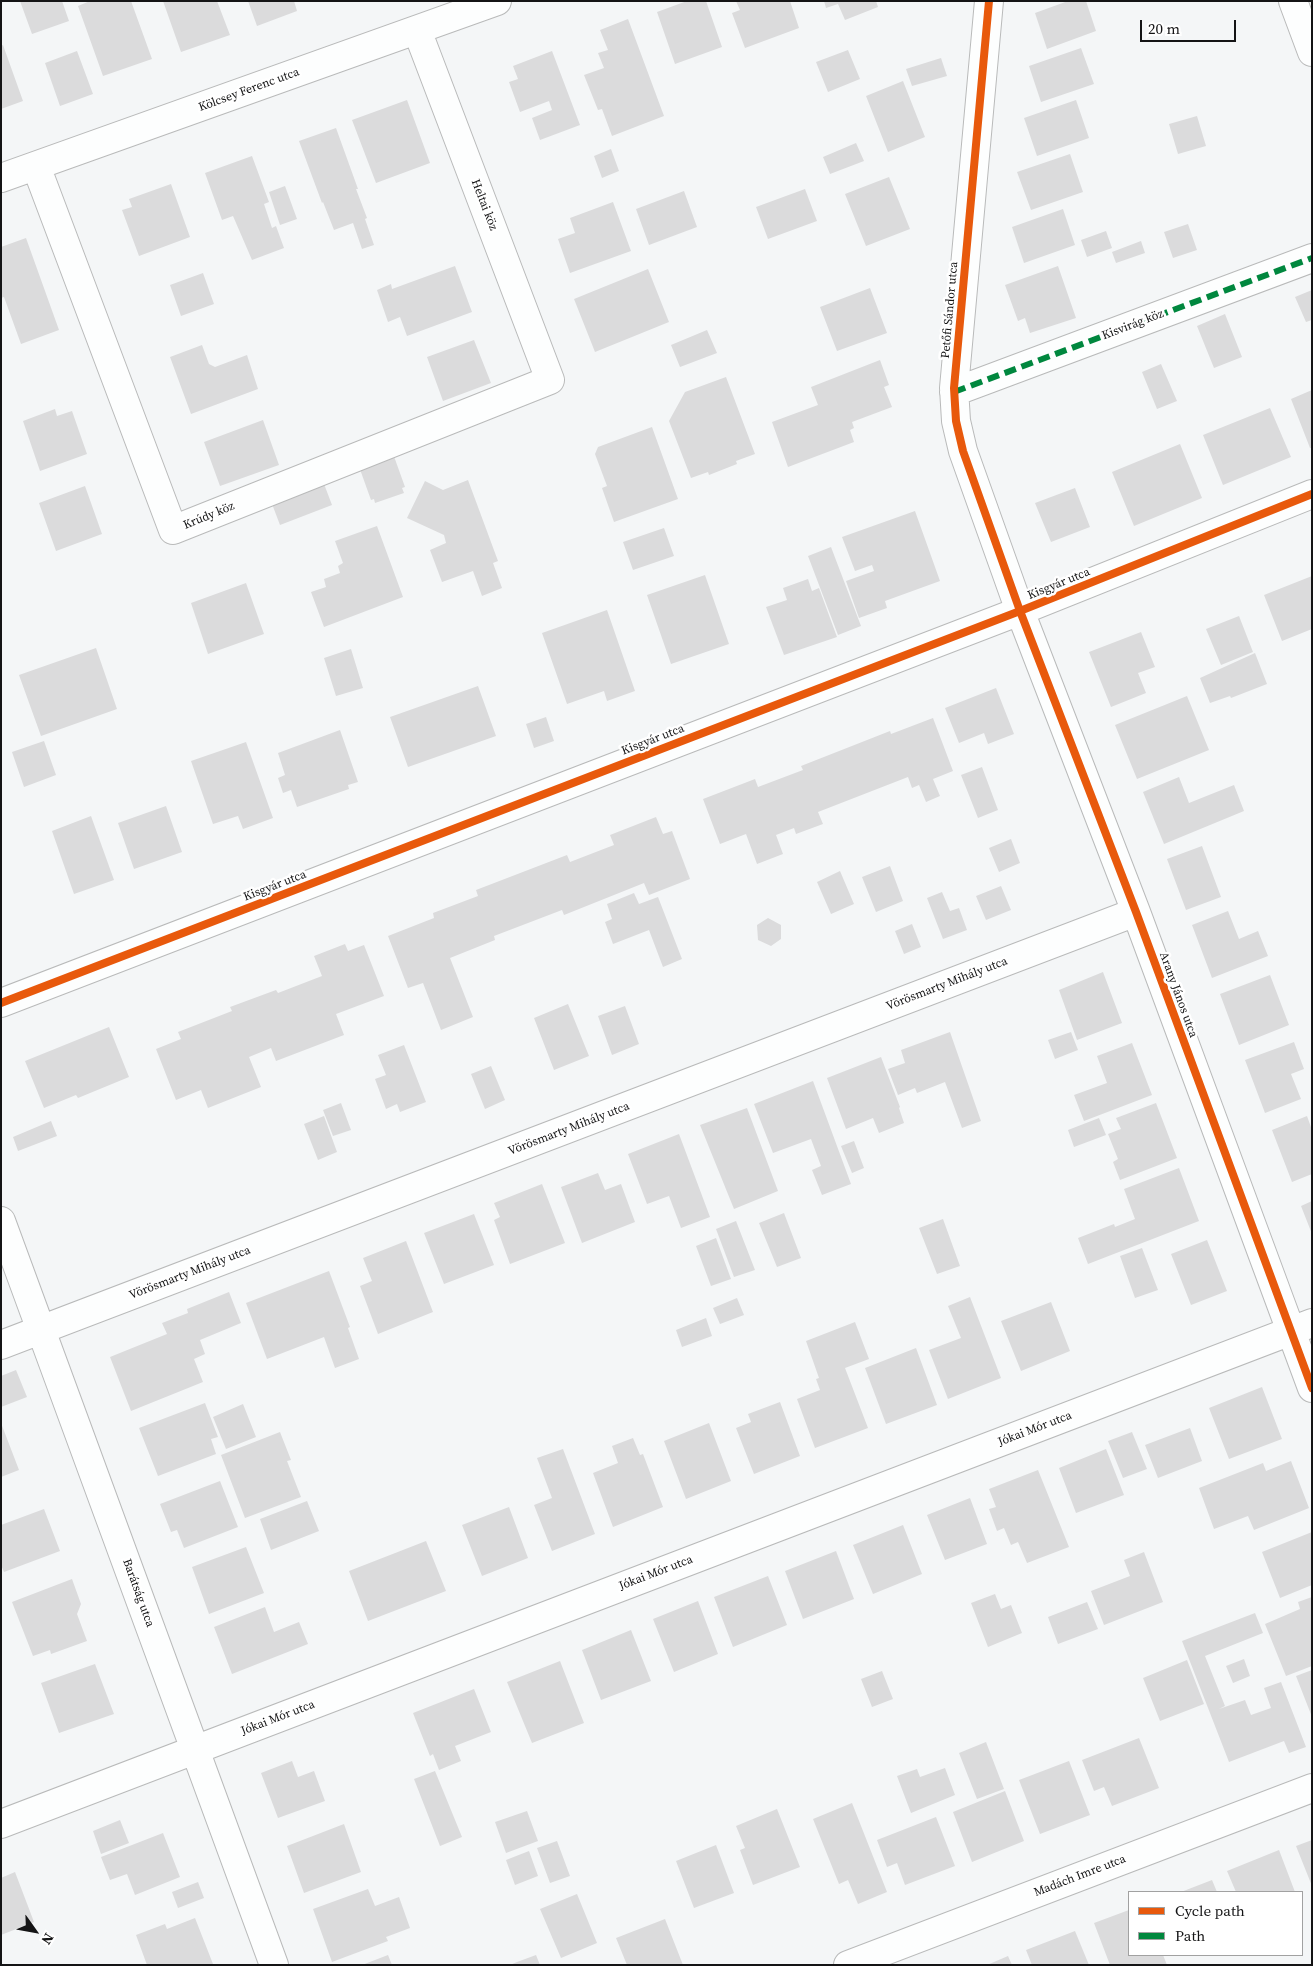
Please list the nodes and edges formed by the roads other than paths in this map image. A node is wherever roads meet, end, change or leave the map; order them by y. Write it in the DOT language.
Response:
graph roads {
  1 [pos="497,1"];
  2 [pos="989,1"];
  3 [pos="1293,1"];
  4 [pos="417,30"];
  5 [pos="1312,52"];
  6 [pos="36,166"];
  7 [pos="1,178"];
  8 [pos="1312,258"];
  9 [pos="550,380"];
  10 [pos="954,392"];
  11 [pos="1312,494"];
  12 [pos="1020,611"];
  13 [pos="1136,912"];
  14 [pos="1,1003"];
  15 [pos="1,1222"];
  16 [pos="1301,1328"];
  17 [pos="42,1330"];
  18 [pos="1,1345"];
  19 [pos="1312,1388"];
  20 [pos="195,1750"];
  21 [pos="1312,1788"];
  22 [pos="1,1824"];
  23 [pos="274,1965"];
  24 [pos="848,1965"];
  1 -- 4 [label="street, Kölcsey Ferenc utca"];
  2 -- 10 [label="street, Petőfi Sándor utca"];
  3 -- 5 [label="street"];
  4 -- 6 [label="street, Kölcsey Ferenc utca"];
  4 -- 9 [label="street, Heltai köz"];
  6 -- 7 [label="street, Kölcsey Ferenc utca"];
  6 -- 9 [label="street, Krúdy köz"];
  8 -- 10 [label="street, Kisvirág köz"];
  10 -- 12 [label="street, Petőfi Sándor utca"];
  11 -- 12 [label="street, Kisgyár utca"];
  12 -- 13 [label="street, Arany János utca"];
  12 -- 14 [label="street, Kisgyár utca"];
  13 -- 16 [label="street, Arany János utca"];
  13 -- 17 [label="street, Vörösmarty Mihály utca"];
  15 -- 17 [label="street, Barátság utca"];
  16 -- 19 [label="street, Arany János utca"];
  16 -- 20 [label="street, Jókai Mór utca"];
  17 -- 18 [label="street, Vörösmarty Mihály utca"];
  17 -- 20 [label="street, Barátság utca"];
  20 -- 22 [label="street, Jókai Mór utca"];
  20 -- 23 [label="street, Barátság utca"];
  21 -- 24 [label="street, Madách Imre utca"];
}
